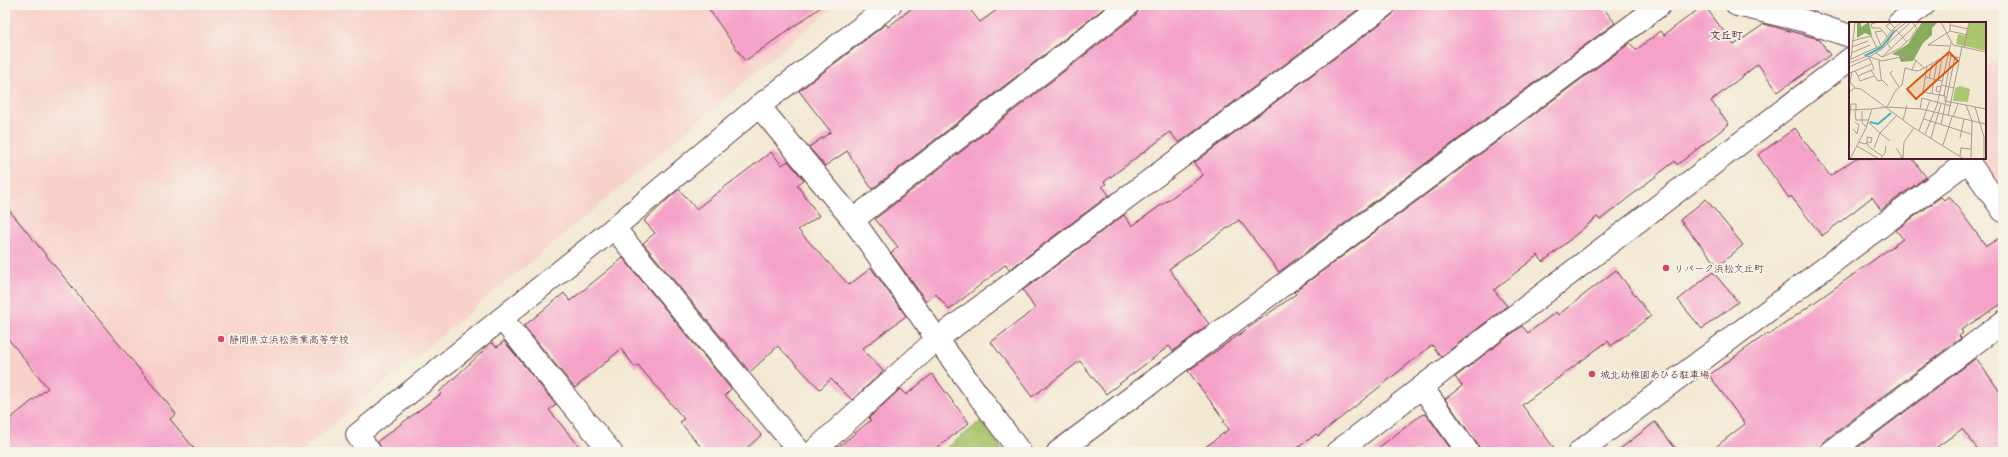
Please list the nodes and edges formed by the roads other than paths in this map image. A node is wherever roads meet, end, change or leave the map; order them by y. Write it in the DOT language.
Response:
graph roads {
  1 [pos="890,5"];
  2 [pos="1128,5"];
  3 [pos="1385,5"];
  4 [pos="1660,5"];
  5 [pos="1737,5"];
  6 [pos="1924,5"];
  7 [pos="1900,22"];
  8 [pos="1849,36"];
  9 [pos="1849,60"];
  10 [pos="759,106"];
  11 [pos="1967,159"];
  12 [pos="2003,211"];
  13 [pos="853,220"];
  14 [pos="614,228"];
  15 [pos="502,319"];
  16 [pos="2003,322"];
  17 [pos="936,339"];
  18 [pos="1422,387"];
  19 [pos="370,452"];
  20 [pos="611,452"];
  21 [pos="800,452"];
  22 [pos="813,452"];
  23 [pos="1020,452"];
  24 [pos="1058,452"];
  25 [pos="1337,452"];
  26 [pos="1468,452"];
  27 [pos="1579,452"];
  28 [pos="1831,452"];
  1 -- 10 [label="street"];
  2 -- 13 [label="street"];
  3 -- 17 [label="street"];
  4 -- 24 [label="street"];
  5 -- 8 [label="street"];
  6 -- 7 [label="street"];
  9 -- 18 [label="street"];
  10 -- 13 [label="street"];
  10 -- 14 [label="street"];
  11 -- 12 [label="street"];
  11 -- 27 [label="street"];
  13 -- 17 [label="street"];
  14 -- 15 [label="street"];
  14 -- 21 [label="street"];
  15 -- 19 [label="street"];
  15 -- 20 [label="street"];
  16 -- 28 [label="street"];
  17 -- 22 [label="street"];
  17 -- 23 [label="street"];
  18 -- 25 [label="street"];
  18 -- 26 [label="street"];
}
